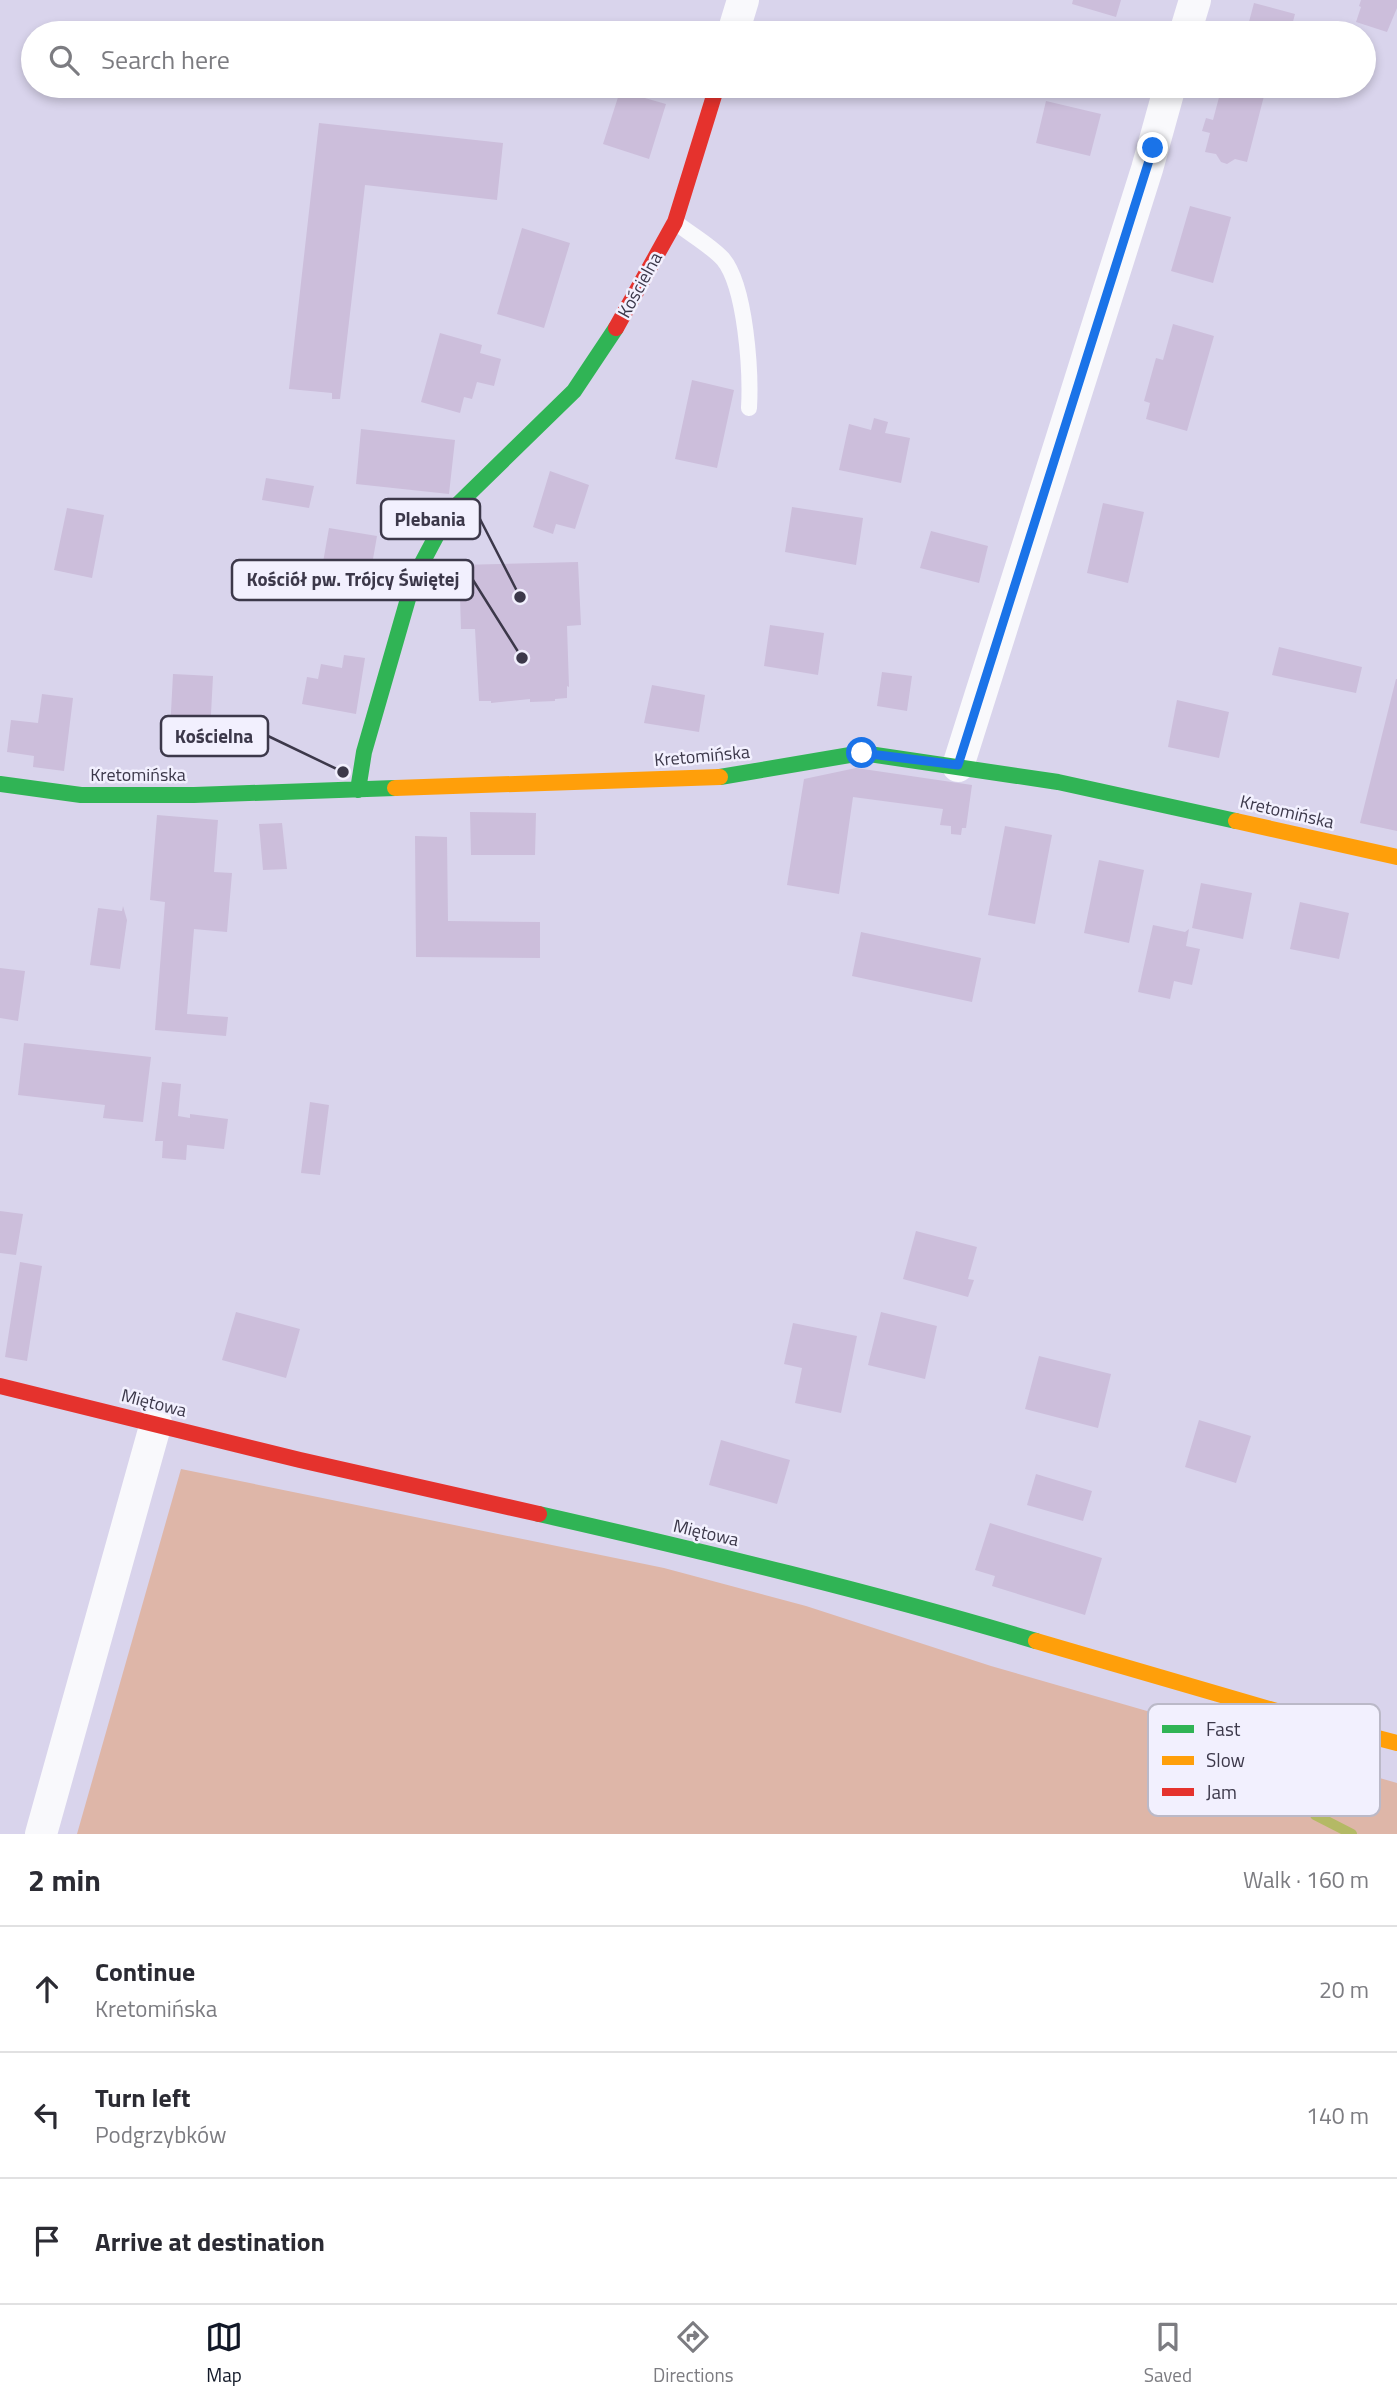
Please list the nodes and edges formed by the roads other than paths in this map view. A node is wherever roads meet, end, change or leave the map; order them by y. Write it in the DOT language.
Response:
graph roads {
  1 [pos="743,0"];
  2 [pos="1195,0"];
  3 [pos="737,21"];
  4 [pos="1189,21"];
  5 [pos="713,98"];
  6 [pos="1167,98"];
  7 [pos="675,222"];
  8 [pos="749,408"];
  9 [pos="958,765"];
  10 [pos="0,784"];
  11 [pos="358,790"];
  12 [pos="1397,857"];
  13 [pos="0,1386"];
  14 [pos="156,1423"];
  15 [pos="1253,1704"];
  16 [pos="1380,1738"];
  17 [pos="1397,1742"];
  18 [pos="41,1834"];
  1 -- 3 [label="street"];
  2 -- 4 [label="street"];
  5 -- 7 [label="street, Kościelna"];
  6 -- 9 [label="street"];
  7 -- 8 [label="lane"];
  7 -- 11 [label="street, Kościelna"];
  9 -- 11 [label="street, Kretomińska"];
  9 -- 12 [label="street, Kretomińska"];
  10 -- 11 [label="street, Kretomińska"];
  13 -- 14 [label="street, Miętowa"];
  14 -- 15 [label="street, Miętowa"];
  14 -- 18 [label="street"];
  16 -- 17 [label="street, Miętowa"];
}
